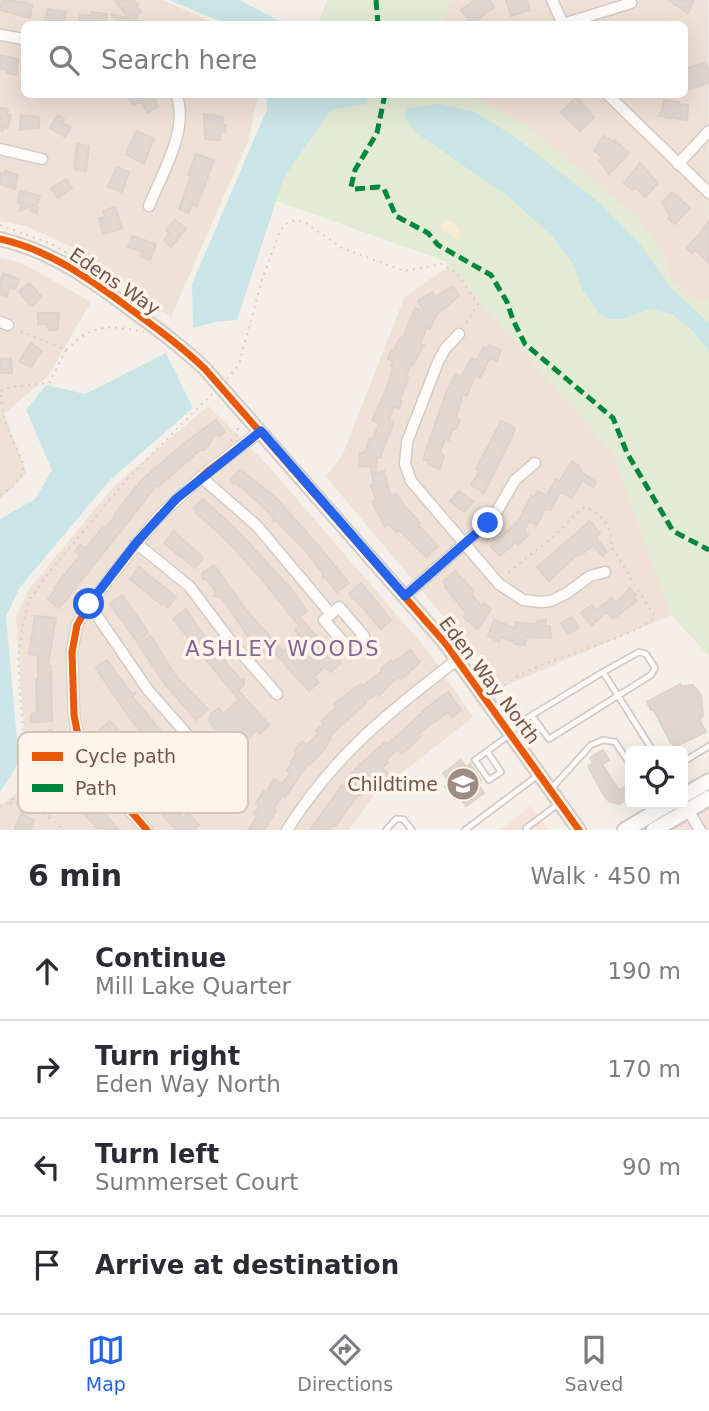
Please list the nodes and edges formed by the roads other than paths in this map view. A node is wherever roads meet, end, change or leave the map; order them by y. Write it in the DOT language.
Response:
graph roads {
  1 [pos="552,0"];
  2 [pos="631,3"];
  3 [pos="562,21"];
  4 [pos="573,21"];
  5 [pos="0,35"];
  6 [pos="21,38"];
  7 [pos="177,98"];
  8 [pos="611,98"];
  9 [pos="709,131"];
  10 [pos="0,149"];
  11 [pos="42,159"];
  12 [pos="678,164"];
  13 [pos="709,192"];
  14 [pos="149,206"];
  15 [pos="0,239"];
  16 [pos="459,334"];
  17 [pos="171,339"];
  18 [pos="261,431"];
  19 [pos="535,463"];
  20 [pos="201,477"];
  21 [pos="136,543"];
  22 [pos="465,544"];
  23 [pos="605,572"];
  24 [pos="405,596"];
  25 [pos="89,604"];
  26 [pos="331,614"];
  27 [pos="458,659"];
  28 [pos="603,672"];
  29 [pos="277,694"];
  30 [pos="619,694"];
  31 [pos="532,716"];
  32 [pos="510,731"];
  33 [pos="76,732"];
  34 [pos="185,732"];
  35 [pos="650,746"];
  36 [pos="709,746"];
  37 [pos="487,751"];
  38 [pos="625,757"];
  39 [pos="688,759"];
  40 [pos="539,774"];
  41 [pos="709,781"];
  42 [pos="551,790"];
  43 [pos="688,793"];
  44 [pos="709,798"];
  45 [pos="560,803"];
  46 [pos="656,809"];
  47 [pos="688,810"];
  48 [pos="132,813"];
  49 [pos="147,830"];
  50 [pos="287,830"];
  51 [pos="386,830"];
  52 [pos="412,830"];
  53 [pos="465,830"];
  54 [pos="527,830"];
  55 [pos="579,830"];
  56 [pos="625,830"];
  57 [pos="654,830"];
  58 [pos="700,830"];
  1 -- 3 [label="street"];
  2 -- 4 [label="street"];
  5 -- 6 [label="street"];
  7 -- 14 [label="street"];
  8 -- 12 [label="street"];
  9 -- 12 [label="street"];
  10 -- 11 [label="street"];
  12 -- 13 [label="street"];
  15 -- 17 [label="street, Edens Way"];
  16 -- 22 [label="street"];
  17 -- 18 [label="street, Eden Way North"];
  18 -- 20 [label="street"];
  18 -- 24 [label="street, Eden Way North"];
  19 -- 22 [label="street"];
  20 -- 21 [label="street"];
  20 -- 26 [label="street"];
  21 -- 25 [label="street"];
  21 -- 29 [label="street"];
  22 -- 23 [label="street"];
  22 -- 24 [label="street"];
  24 -- 27 [label="street, Eden Way North"];
  25 -- 33 [label="street"];
  25 -- 34 [label="street"];
  27 -- 32 [label="street, Eden Way North"];
  27 -- 50 [label="street"];
  28 -- 30 [label="lane"];
  28 -- 30 [label="lane"];
  28 -- 31 [label="lane"];
  30 -- 31 [label="lane"];
  30 -- 35 [label="lane"];
  31 -- 32 [label="lane"];
  32 -- 37 [label="lane"];
  32 -- 40 [label="street, Eden Way North"];
  36 -- 39 [label="lane"];
  37 -- 37 [label="lane"];
  38 -- 42 [label="lane"];
  40 -- 42 [label="street, Eden Way North"];
  40 -- 53 [label="lane"];
  41 -- 43 [label="main road"];
  42 -- 45 [label="street, Eden Way North"];
  44 -- 47 [label="main road"];
  45 -- 54 [label="lane"];
  45 -- 55 [label="street, Eden Way North"];
  46 -- 56 [label="main road"];
  47 -- 57 [label="main road"];
  47 -- 58 [label="street"];
  48 -- 49 [label="street"];
  51 -- 52 [label="lane"];
}
